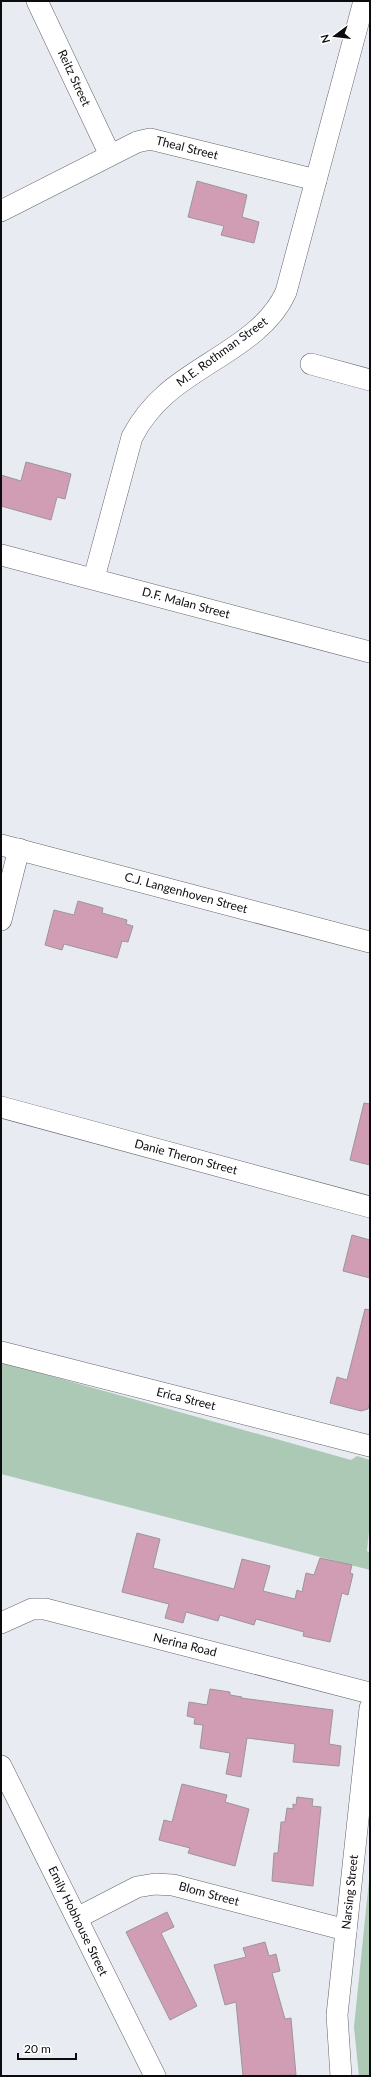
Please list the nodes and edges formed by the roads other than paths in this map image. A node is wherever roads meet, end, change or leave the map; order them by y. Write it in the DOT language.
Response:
graph roads {
  1 [pos="37,1"];
  2 [pos="364,1"];
  3 [pos="110,155"];
  4 [pos="316,180"];
  5 [pos="1,210"];
  6 [pos="311,364"];
  7 [pos="370,380"];
  8 [pos="1,555"];
  9 [pos="94,578"];
  10 [pos="370,652"];
  11 [pos="10,847"];
  12 [pos="1,920"];
  13 [pos="370,942"];
  14 [pos="1,1107"];
  15 [pos="370,1207"];
  16 [pos="1,1352"];
  17 [pos="370,1446"];
  18 [pos="1,1623"];
  19 [pos="370,1693"];
  20 [pos="370,1708"];
  21 [pos="1,1766"];
  22 [pos="77,1918"];
  23 [pos="346,1930"];
  24 [pos="155,2076"];
  25 [pos="341,2076"];
  1 -- 3 [label="street, Reitz Street"];
  2 -- 4 [label="street, M.E. Rothman Street"];
  3 -- 4 [label="street, Theal Street"];
  3 -- 5 [label="street, Theal Street"];
  4 -- 9 [label="street, M.E. Rothman Street"];
  6 -- 7 [label="street"];
  8 -- 9 [label="street, D.F. Malan Street"];
  9 -- 10 [label="street, D.F. Malan Street"];
  11 -- 12 [label="street"];
  11 -- 13 [label="street, C.J. Langenhoven Street"];
  14 -- 15 [label="street, Danie Theron Street"];
  16 -- 17 [label="street, Erica Street"];
  18 -- 19 [label="street, Nerina Road"];
  20 -- 23 [label="street, Narsing Street"];
  21 -- 22 [label="street, Emily Hobhouse Street"];
  22 -- 23 [label="street, Blom Street"];
  22 -- 24 [label="street, Emily Hobhouse Street"];
  23 -- 25 [label="street, Narsing Street"];
}
